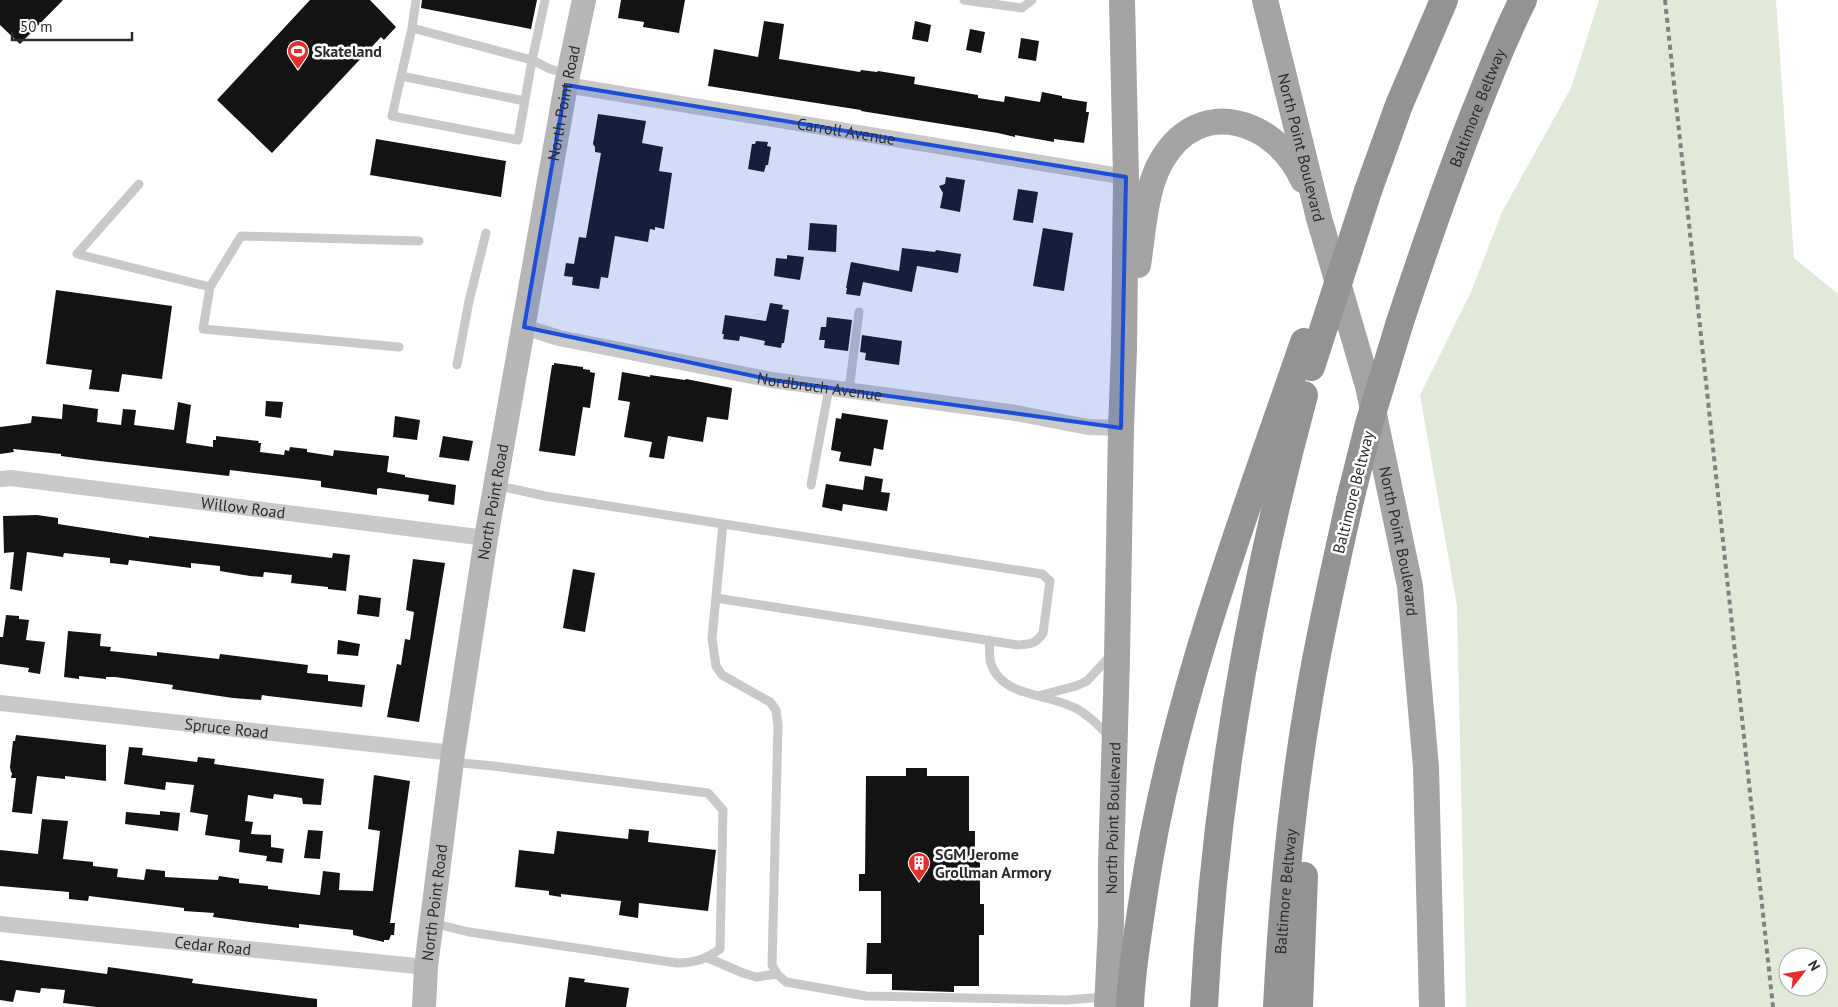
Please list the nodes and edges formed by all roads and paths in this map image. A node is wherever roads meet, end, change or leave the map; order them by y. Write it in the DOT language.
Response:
graph roads {
  1 [pos="416,0"];
  2 [pos="545,0"];
  3 [pos="584,0"];
  4 [pos="964,0"];
  5 [pos="1032,0"];
  6 [pos="1122,0"];
  7 [pos="1265,0"];
  8 [pos="1444,0"];
  9 [pos="1523,0"];
  10 [pos="1536,0"];
  11 [pos="412,28"];
  12 [pos="532,60"];
  13 [pos="401,76"];
  14 [pos="567,79"];
  15 [pos="525,101"];
  16 [pos="1463,142"];
  17 [pos="1126,177"];
  18 [pos="139,184"];
  19 [pos="1319,218"];
  20 [pos="486,233"];
  21 [pos="419,241"];
  22 [pos="210,287"];
  23 [pos="859,312"];
  24 [pos="524,328"];
  25 [pos="399,347"];
  26 [pos="1124,350"];
  27 [pos="1308,354"];
  28 [pos="457,365"];
  29 [pos="829,388"];
  30 [pos="849,390"];
  31 [pos="1121,428"];
  32 [pos="0,480"];
  33 [pos="495,485"];
  34 [pos="811,485"];
  35 [pos="1350,500"];
  36 [pos="723,524"];
  37 [pos="486,538"];
  38 [pos="716,598"];
  39 [pos="989,640"];
  40 [pos="1118,648"];
  41 [pos="1038,696"];
  42 [pos="0,703"];
  43 [pos="1114,741"];
  44 [pos="452,758"];
  45 [pos="432,923"];
  46 [pos="0,924"];
  47 [pos="708,958"];
  48 [pos="426,967"];
  49 [pos="777,974"];
  50 [pos="887,996"];
  51 [pos="1041,1003"];
  52 [pos="1114,1004"];
  53 [pos="424,1007"];
  54 [pos="887,1007"];
  55 [pos="1204,1007"];
  56 [pos="1277,1007"];
  57 [pos="1299,1007"];
  58 [pos="1432,1007"];
  1 -- 11 [label="lane"];
  2 -- 12 [label="lane"];
  3 -- 14 [label="street, North Point Road"];
  4 -- 5 [label="lane"];
  6 -- 17 [label="main road, North Point Boulevard"];
  7 -- 19 [label="main road, North Point Boulevard"];
  8 -- 27 [label="highway, bridge"];
  9 -- 16 [label="highway, Baltimore Beltway"];
  10 -- 16 [label="highway"];
  11 -- 12 [label="lane"];
  11 -- 13 [label="lane"];
  12 -- 14 [label="lane"];
  12 -- 15 [label="lane"];
  13 -- 15 [label="lane"];
  13 -- 15 [label="lane"];
  14 -- 17 [label="street, Carroll Avenue"];
  14 -- 24 [label="street, North Point Road"];
  16 -- 35 [label="highway, Baltimore Beltway, bridge"];
  17 -- 26 [label="main road, North Point Boulevard"];
  18 -- 22 [label="lane"];
  19 -- 26 [label="main road"];
  19 -- 58 [label="main road, North Point Boulevard"];
  20 -- 28 [label="lane"];
  21 -- 22 [label="lane"];
  22 -- 25 [label="lane"];
  23 -- 30 [label="lane"];
  24 -- 29 [label="street, Nordbruch Avenue"];
  24 -- 33 [label="street, North Point Road"];
  26 -- 31 [label="main road, North Point Boulevard"];
  27 -- 52 [label="highway"];
  27 -- 55 [label="highway"];
  29 -- 30 [label="street, Nordbruch Avenue"];
  29 -- 34 [label="lane"];
  30 -- 31 [label="street, Nordbruch Avenue"];
  31 -- 40 [label="main road, North Point Boulevard"];
  32 -- 37 [label="street, Willow Road"];
  33 -- 36 [label="lane"];
  33 -- 37 [label="street, North Point Road"];
  35 -- 56 [label="highway, Baltimore Beltway"];
  35 -- 57 [label="highway"];
  36 -- 38 [label="lane"];
  36 -- 39 [label="lane"];
  37 -- 44 [label="street, North Point Road"];
  38 -- 39 [label="lane"];
  38 -- 49 [label="lane"];
  39 -- 41 [label="lane"];
  40 -- 41 [label="lane"];
  40 -- 43 [label="main road, North Point Boulevard"];
  41 -- 43 [label="lane"];
  42 -- 44 [label="street, Spruce Road"];
  43 -- 52 [label="main road, North Point Boulevard"];
  44 -- 45 [label="street, North Point Road"];
  44 -- 47 [label="lane"];
  45 -- 47 [label="lane"];
  45 -- 48 [label="street, North Point Road"];
  46 -- 48 [label="street, Cedar Road"];
  47 -- 49 [label="lane"];
  48 -- 53 [label="street, North Point Road"];
  49 -- 50 [label="lane"];
  50 -- 51 [label="lane"];
  50 -- 54 [label="lane"];
  51 -- 52 [label="lane"];
}
